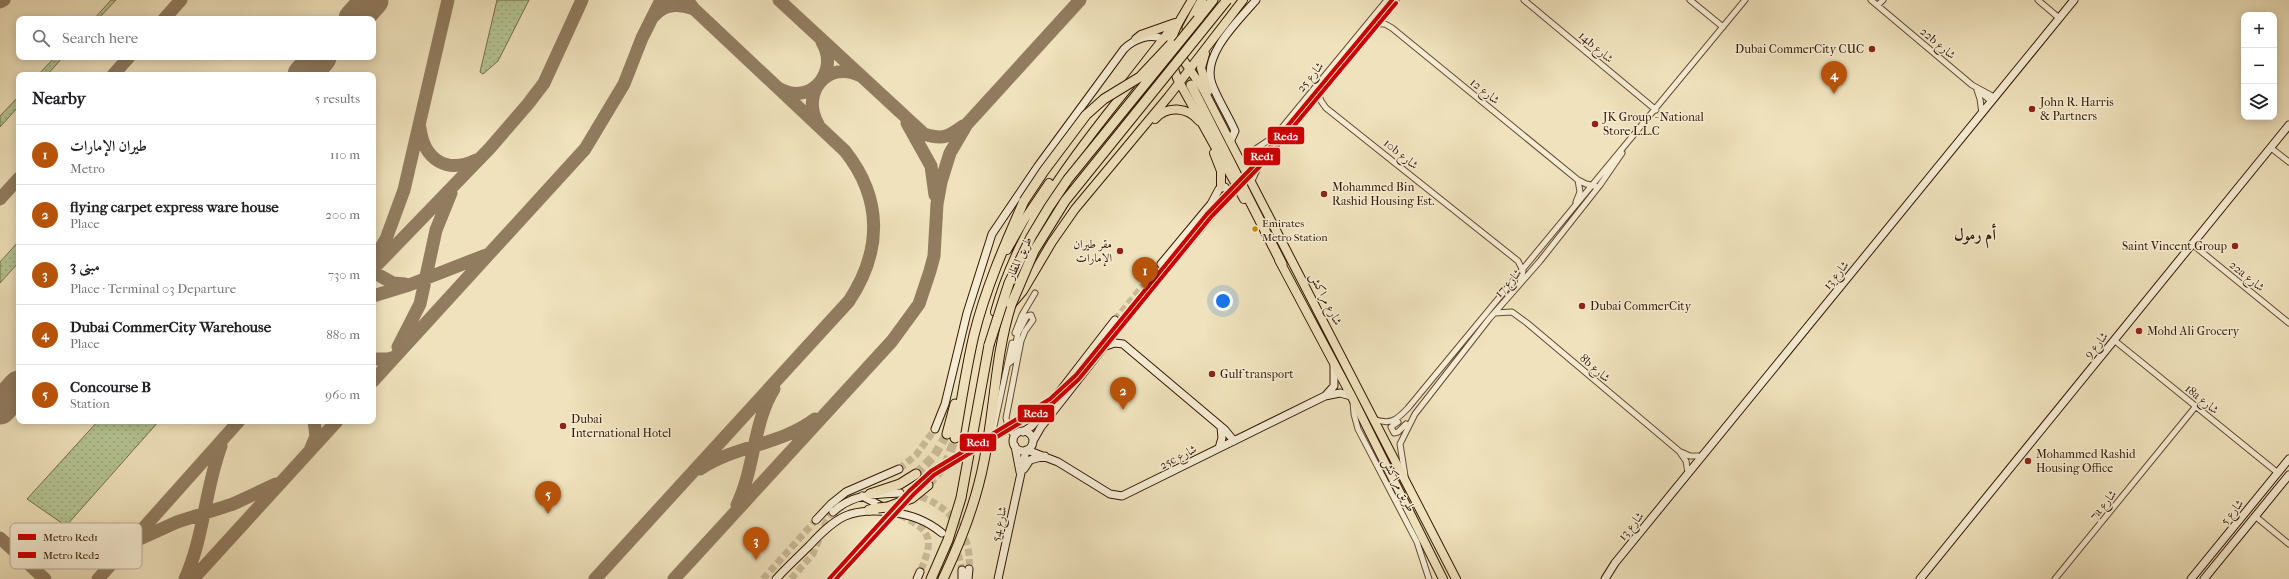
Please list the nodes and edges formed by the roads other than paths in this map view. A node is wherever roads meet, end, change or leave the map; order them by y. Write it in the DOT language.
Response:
graph roads {
  1 [pos="1192,0"];
  2 [pos="1202,0"];
  3 [pos="1213,0"];
  4 [pos="1227,0"];
  5 [pos="1256,0"];
  6 [pos="1387,0"];
  7 [pos="1396,0"];
  8 [pos="1524,0"];
  9 [pos="1690,0"];
  10 [pos="1745,0"];
  11 [pos="1871,0"];
  12 [pos="1882,0"];
  13 [pos="2038,0"];
  14 [pos="2074,0"];
  15 [pos="1241,2"];
  16 [pos="1878,5"];
  17 [pos="2059,18"];
  18 [pos="1198,19"];
  19 [pos="1176,23"];
  20 [pos="1376,24"];
  21 [pos="1723,27"];
  22 [pos="1187,28"];
  23 [pos="1136,39"];
  24 [pos="1163,39"];
  25 [pos="1172,46"];
  26 [pos="1208,46"];
  27 [pos="1172,58"];
  28 [pos="1188,66"];
  29 [pos="1175,73"];
  30 [pos="1180,83"];
  31 [pos="1191,85"];
  32 [pos="1972,85"];
  33 [pos="1976,90"];
  34 [pos="1318,93"];
  35 [pos="1993,100"];
  36 [pos="1117,101"];
  37 [pos="1210,101"];
  38 [pos="1656,110"];
  39 [pos="1982,114"];
  40 [pos="2289,125"];
  41 [pos="1283,131"];
  42 [pos="1138,134"];
  43 [pos="1208,140"];
  44 [pos="1230,142"];
  45 [pos="2271,148"];
  46 [pos="1261,161"];
  47 [pos="2289,162"];
  48 [pos="1066,168"];
  49 [pos="1105,173"];
  50 [pos="1578,180"];
  51 [pos="1234,181"];
  52 [pos="1251,184"];
  53 [pos="1600,185"];
  54 [pos="1592,186"];
  55 [pos="1221,187"];
  56 [pos="1573,207"];
  57 [pos="2192,244"];
  58 [pos="1512,256"];
  59 [pos="1530,260"];
  60 [pos="1161,264"];
  61 [pos="1282,264"];
  62 [pos="1170,265"];
  63 [pos="1522,269"];
  64 [pos="995,273"];
  65 [pos="1519,286"];
  66 [pos="1035,293"];
  67 [pos="1011,305"];
  68 [pos="1494,313"];
  69 [pos="1115,320"];
  70 [pos="2289,323"];
  71 [pos="1121,325"];
  72 [pos="2114,340"];
  73 [pos="988,345"];
  74 [pos="1106,346"];
  75 [pos="1008,364"];
  76 [pos="1334,364"];
  77 [pos="1325,396"];
  78 [pos="1352,398"];
  79 [pos="2196,406"];
  80 [pos="1408,408"];
  81 [pos="1415,414"];
  82 [pos="1373,419"];
  83 [pos="1221,427"];
  84 [pos="936,429"];
  85 [pos="1023,432"];
  86 [pos="951,436"];
  87 [pos="1015,436"];
  88 [pos="1234,441"];
  89 [pos="1033,442"];
  90 [pos="987,445"];
  91 [pos="1014,446"];
  92 [pos="1219,448"];
  93 [pos="1027,450"];
  94 [pos="1679,451"];
  95 [pos="1044,455"];
  96 [pos="1702,456"];
  97 [pos="2289,459"];
  98 [pos="899,469"];
  99 [pos="1021,473"];
  100 [pos="1688,473"];
  101 [pos="2278,473"];
  102 [pos="916,474"];
  103 [pos="2289,475"];
  104 [pos="1404,478"];
  105 [pos="928,485"];
  106 [pos="900,493"];
  107 [pos="866,495"];
  108 [pos="833,502"];
  109 [pos="843,504"];
  110 [pos="873,509"];
  111 [pos="889,509"];
  112 [pos="833,512"];
  113 [pos="2255,516"];
  114 [pos="816,520"];
  115 [pos="942,533"];
  116 [pos="964,534"];
  117 [pos="2289,544"];
  118 [pos="1615,563"];
  119 [pos="786,568"];
  120 [pos="776,579"];
  121 [pos="784,579"];
  122 [pos="931,579"];
  123 [pos="943,579"];
  124 [pos="950,579"];
  125 [pos="962,579"];
  126 [pos="968,579"];
  127 [pos="998,579"];
  128 [pos="1429,579"];
  129 [pos="1443,579"];
  130 [pos="1456,579"];
  131 [pos="1599,579"];
  132 [pos="1605,579"];
  133 [pos="1920,579"];
  134 [pos="2055,579"];
  135 [pos="2191,579"];
  136 [pos="2204,579"];
  1 -- 19 [label="main road"];
  1 -- 25 [label="main road"];
  2 -- 22 [label="highway"];
  3 -- 18 [label="highway, طريق المطار"];
  4 -- 67 [label="highway, طريق المطار, bridge"];
  5 -- 44 [label="street"];
  6 -- 41 [label="street, شارع 25"];
  7 -- 20 [label="street, شارع 25"];
  8 -- 38 [label="street, 14b شارع"];
  9 -- 21 [label="street"];
  10 -- 21 [label="street, شارع 17"];
  11 -- 16 [label="street, 22b شارع"];
  12 -- 16 [label="street"];
  13 -- 17 [label="street"];
  14 -- 17 [label="street, شارع 13"];
  15 -- 26 [label="main road"];
  16 -- 32 [label="street, 22b شارع"];
  17 -- 35 [label="street, شارع 13"];
  18 -- 64 [label="highway, bridge"];
  18 -- 73 [label="highway, طريق المطار, bridge"];
  19 -- 23 [label="main road"];
  19 -- 24 [label="main road"];
  20 -- 34 [label="street, شارع 25"];
  20 -- 50 [label="street, شارع 12"];
  21 -- 38 [label="street, شارع 17"];
  23 -- 24 [label="street"];
  23 -- 84 [label="street"];
  24 -- 25 [label="main road, شارع مراكش"];
  24 -- 36 [label="main road"];
  25 -- 27 [label="main road"];
  25 -- 28 [label="main road, شارع مراكش"];
  26 -- 28 [label="main road"];
  26 -- 37 [label="main road"];
  27 -- 28 [label="main road"];
  27 -- 29 [label="main road"];
  27 -- 36 [label="main road"];
  28 -- 30 [label="main road"];
  28 -- 37 [label="main road, شارع مراكش"];
  29 -- 30 [label="main road"];
  29 -- 49 [label="main road"];
  30 -- 42 [label="main road"];
  30 -- 51 [label="main road"];
  31 -- 61 [label="highway"];
  32 -- 33 [label="street"];
  32 -- 35 [label="street, 22b شارع"];
  33 -- 35 [label="street"];
  33 -- 39 [label="street"];
  34 -- 41 [label="street, شارع 25"];
  34 -- 58 [label="street, 10b شارع"];
  35 -- 39 [label="street, شارع 13"];
  36 -- 48 [label="main road"];
  37 -- 44 [label="main road, شارع مراكش"];
  38 -- 53 [label="street, شارع 17"];
  38 -- 54 [label="street, شارع 17"];
  39 -- 96 [label="street, شارع 13"];
  40 -- 45 [label="street, شارع 9"];
  41 -- 46 [label="street, شارع 25"];
  41 -- 46 [label="street, شارع 25"];
  42 -- 43 [label="main road"];
  42 -- 49 [label="main road"];
  43 -- 51 [label="main road"];
  43 -- 55 [label="main road"];
  44 -- 52 [label="main road, شارع مراكش"];
  45 -- 47 [label="street"];
  45 -- 57 [label="street, شارع 9"];
  46 -- 52 [label="street, شارع 25"];
  48 -- 64 [label="main road"];
  48 -- 73 [label="main road"];
  49 -- 67 [label="main road"];
  50 -- 54 [label="street, شارع 12"];
  50 -- 56 [label="street"];
  51 -- 61 [label="main road, شارع مراكش"];
  52 -- 82 [label="main road, شارع مراكش"];
  53 -- 54 [label="street"];
  53 -- 65 [label="street, شارع 17"];
  54 -- 56 [label="street, شارع 17"];
  55 -- 60 [label="street"];
  55 -- 62 [label="street"];
  56 -- 59 [label="street, شارع 17"];
  57 -- 70 [label="street, 22a شارع"];
  57 -- 72 [label="street, شارع 9"];
  58 -- 59 [label="street, 10b شارع"];
  58 -- 63 [label="street, 10b شارع"];
  59 -- 63 [label="street, شارع 17"];
  61 -- 76 [label="main road, شارع مراكش"];
  63 -- 65 [label="street"];
  63 -- 80 [label="street, شارع 17"];
  64 -- 86 [label="highway"];
  65 -- 68 [label="street, شارع 17"];
  66 -- 75 [label="street"];
  67 -- 90 [label="highway, طريق المطار"];
  68 -- 81 [label="street, شارع 17"];
  68 -- 94 [label="street, 8b شارع"];
  69 -- 85 [label="street"];
  71 -- 74 [label="street"];
  72 -- 79 [label="street, 18a شارع"];
  72 -- 133 [label="street, شارع 9"];
  73 -- 122 [label="highway, طريق المطار"];
  74 -- 83 [label="street"];
  74 -- 89 [label="street"];
  75 -- 87 [label="street"];
  75 -- 90 [label="street"];
  76 -- 77 [label="street"];
  76 -- 78 [label="main road, شارع مراكش"];
  77 -- 78 [label="street, 25c شارع"];
  77 -- 88 [label="street, 25c شارع"];
  78 -- 128 [label="street, طريق مراكش"];
  78 -- 129 [label="main road, شارع مراكش"];
  79 -- 101 [label="street, 18a شارع"];
  79 -- 134 [label="street, 7a شارع"];
  80 -- 81 [label="street"];
  80 -- 82 [label="street, شارع 17"];
  81 -- 104 [label="street, شارع 17"];
  82 -- 104 [label="main road, شارع مراكش"];
  83 -- 88 [label="street"];
  83 -- 92 [label="street"];
  85 -- 87 [label="street"];
  85 -- 89 [label="street"];
  87 -- 91 [label="street"];
  88 -- 92 [label="street, 25c شارع"];
  89 -- 93 [label="street"];
  89 -- 95 [label="street, 25c شارع"];
  90 -- 116 [label="highway, طريق المطار"];
  91 -- 93 [label="street"];
  91 -- 99 [label="street, شارع 54"];
  92 -- 95 [label="street, 25c شارع"];
  93 -- 95 [label="street, 25c شارع"];
  93 -- 99 [label="street, شارع 54"];
  94 -- 96 [label="street, 8b شارع"];
  94 -- 100 [label="street, 8b شارع"];
  95 -- 99 [label="street"];
  96 -- 100 [label="street, شارع 13"];
  97 -- 101 [label="street, شارع 5"];
  98 -- 108 [label="street"];
  99 -- 127 [label="street, شارع 54"];
  100 -- 118 [label="street, شارع 13"];
  101 -- 135 [label="street, شارع 5"];
  102 -- 107 [label="highway"];
  103 -- 113 [label="street, شارع 5"];
  104 -- 130 [label="main road, شارع مراكش"];
  105 -- 111 [label="highway"];
  106 -- 107 [label="street"];
  107 -- 109 [label="street"];
  107 -- 111 [label="street"];
  108 -- 109 [label="street"];
  108 -- 114 [label="street"];
  109 -- 112 [label="street"];
  110 -- 111 [label="highway, bridge"];
  110 -- 115 [label="street"];
  110 -- 119 [label="street"];
  113 -- 117 [label="street"];
  113 -- 136 [label="street, شارع 5"];
  116 -- 123 [label="highway, طريق المطار"];
  116 -- 124 [label="highway"];
  118 -- 131 [label="street, شارع 13"];
  118 -- 132 [label="street, شارع 13"];
  119 -- 120 [label="street"];
  119 -- 121 [label="street"];
  125 -- 126 [label="street"];
}
